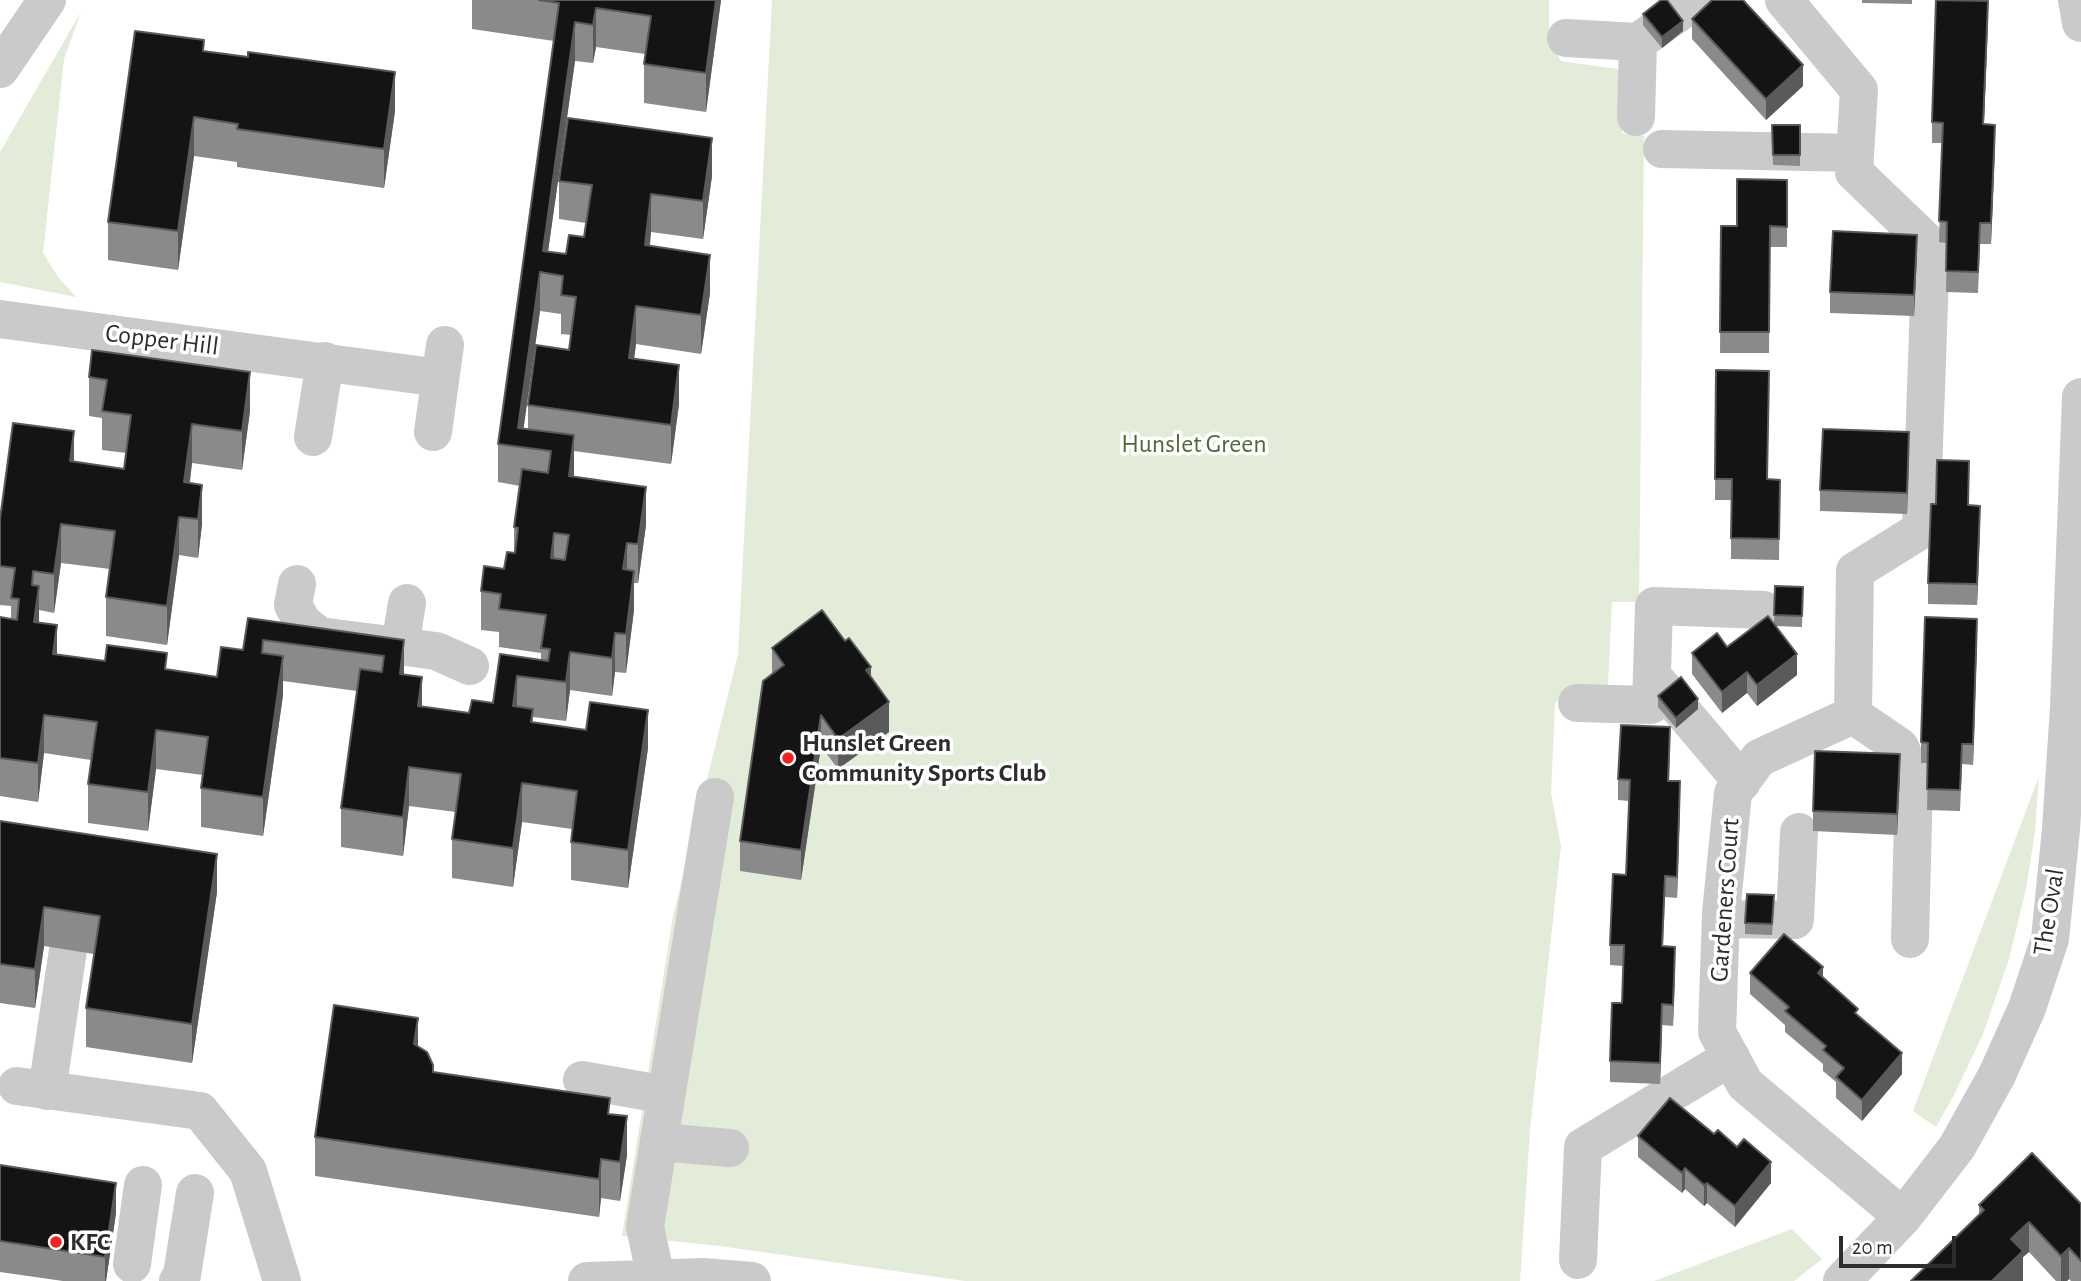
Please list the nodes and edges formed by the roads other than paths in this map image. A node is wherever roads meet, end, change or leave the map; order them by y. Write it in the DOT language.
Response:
graph roads {
  1 [pos="47,0"];
  2 [pos="1696,0"];
  3 [pos="1784,0"];
  4 [pos="2077,0"];
  5 [pos="2081,23"];
  6 [pos="1566,38"];
  7 [pos="1638,42"];
  8 [pos="0,69"];
  9 [pos="1636,117"];
  10 [pos="1662,149"];
  11 [pos="1854,163"];
  12 [pos="0,319"];
  13 [pos="325,361"];
  14 [pos="2081,397"];
  15 [pos="433,432"];
  16 [pos="313,437"];
  17 [pos="297,584"];
  18 [pos="407,603"];
  19 [pos="1764,610"];
  20 [pos="400,646"];
  21 [pos="470,666"];
  22 [pos="1652,675"];
  23 [pos="1577,703"];
  24 [pos="1853,715"];
  25 [pos="1742,782"];
  26 [pos="715,797"];
  27 [pos="1799,832"];
  28 [pos="1720,919"];
  29 [pos="1910,939"];
  30 [pos="2065,941"];
  31 [pos="68,950"];
  32 [pos="1731,1057"];
  33 [pos="582,1080"];
  34 [pos="666,1095"];
  35 [pos="659,1142"];
  36 [pos="730,1148"];
  37 [pos="143,1185"];
  38 [pos="195,1193"];
  39 [pos="1903,1217"];
  40 [pos="1578,1260"];
  41 [pos="132,1264"];
  42 [pos="656,1278"];
  43 [pos="178,1281"];
  44 [pos="282,1281"];
  45 [pos="587,1281"];
  46 [pos="752,1281"];
  47 [pos="1842,1281"];
  1 -- 8 [label="street"];
  2 -- 7 [label="street"];
  3 -- 11 [label="street"];
  4 -- 5 [label="street"];
  6 -- 7 [label="street"];
  7 -- 9 [label="street"];
  10 -- 11 [label="street"];
  11 -- 24 [label="street"];
  12 -- 13 [label="street, Copper Hill"];
  13 -- 15 [label="street, Copper Hill"];
  13 -- 16 [label="street"];
  14 -- 30 [label="street, The Oval"];
  17 -- 20 [label="street"];
  18 -- 20 [label="street"];
  19 -- 22 [label="street"];
  20 -- 21 [label="street"];
  22 -- 23 [label="street"];
  22 -- 25 [label="street"];
  24 -- 25 [label="street, Gardeners Court"];
  24 -- 29 [label="street"];
  25 -- 28 [label="street, Gardeners Court"];
  26 -- 34 [label="street"];
  27 -- 28 [label="street"];
  28 -- 32 [label="street, Gardeners Court"];
  30 -- 39 [label="street, The Oval"];
  31 -- 44 [label="street"];
  32 -- 39 [label="street, Gardeners Court"];
  32 -- 40 [label="street"];
  33 -- 34 [label="street"];
  34 -- 35 [label="street"];
  35 -- 36 [label="street"];
  35 -- 42 [label="street"];
  37 -- 41 [label="street"];
  38 -- 43 [label="street"];
  39 -- 47 [label="street, The Oval"];
  42 -- 45 [label="street"];
  42 -- 46 [label="street"];
}
